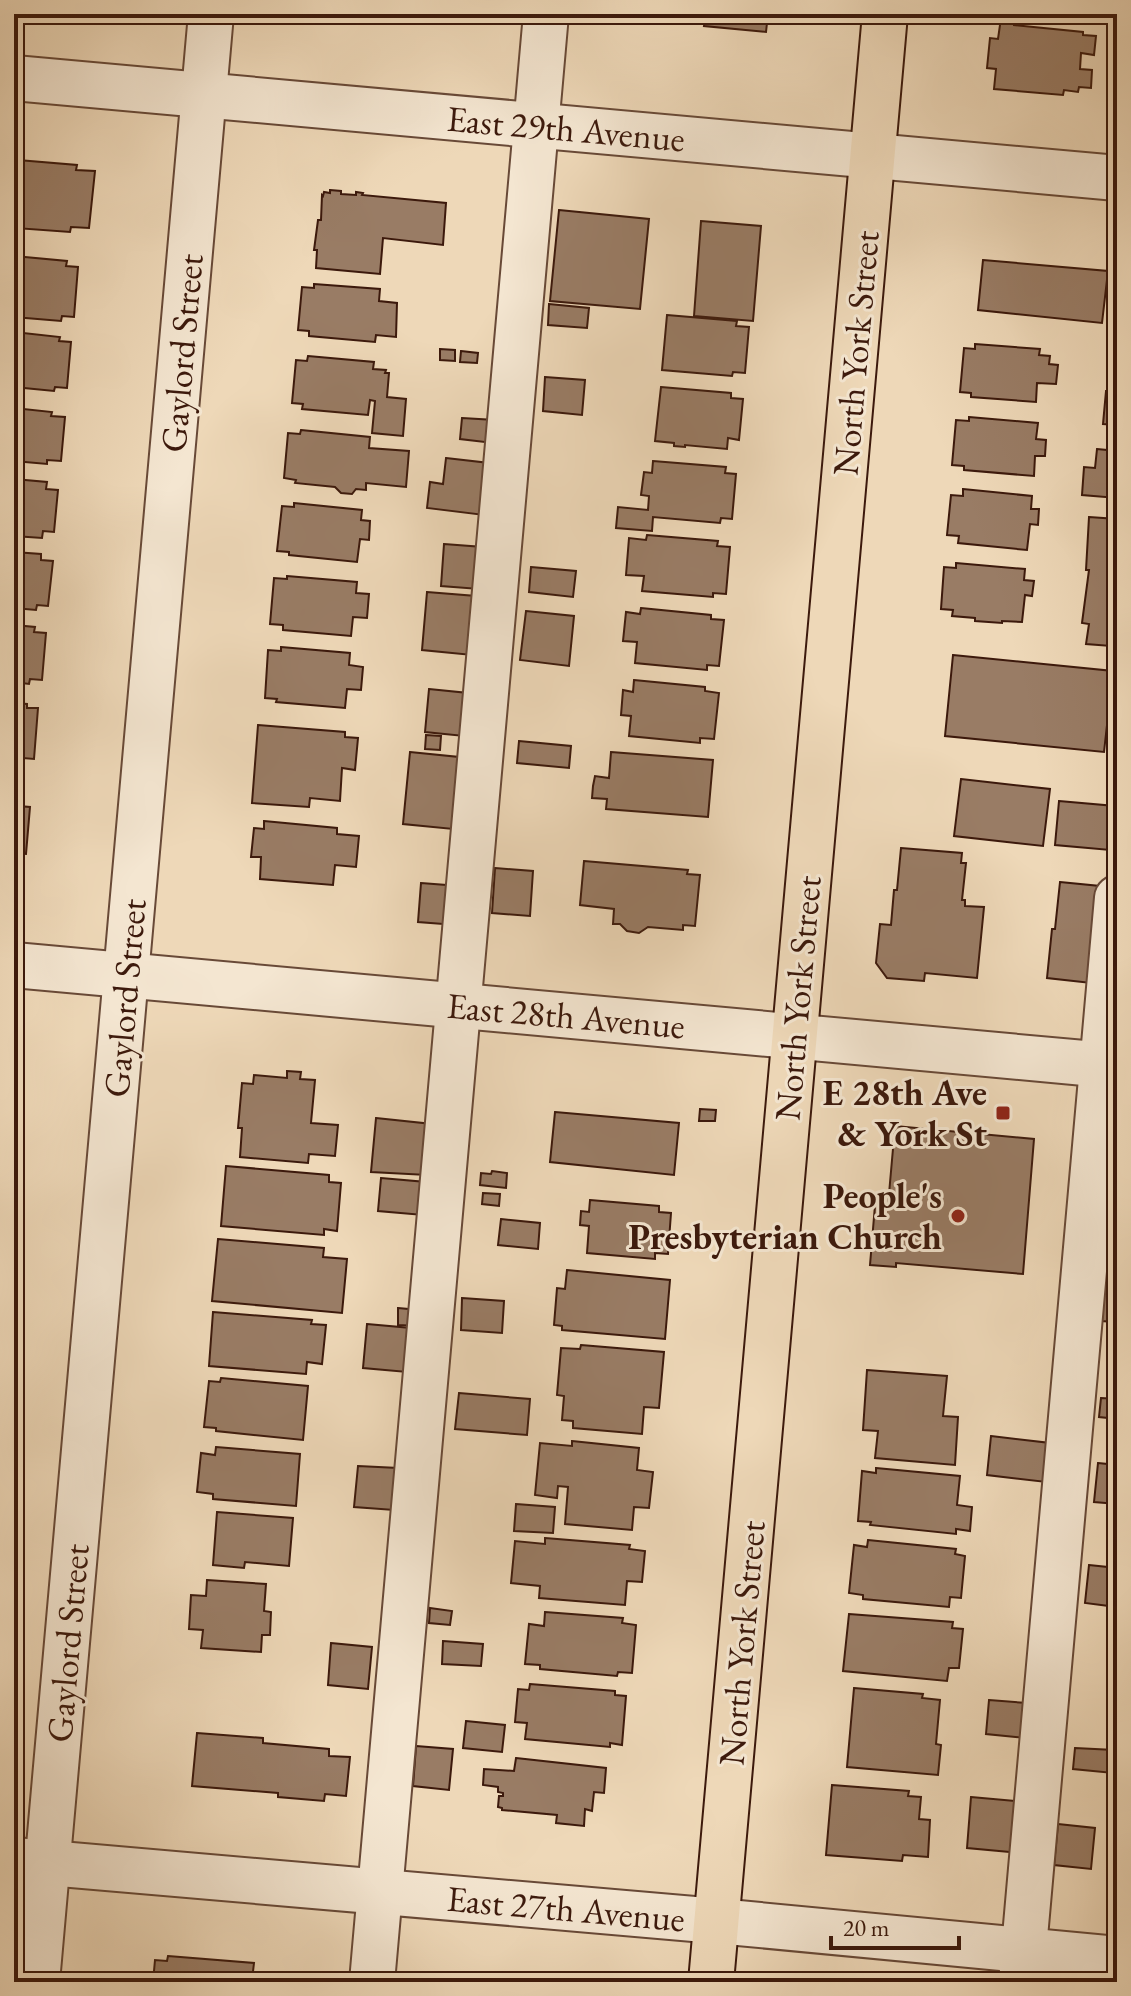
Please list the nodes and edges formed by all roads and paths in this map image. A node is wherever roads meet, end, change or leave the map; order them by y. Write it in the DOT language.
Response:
graph roads {
  1 [pos="211,14"];
  2 [pos="546,14"];
  3 [pos="885,14"];
  4 [pos="14,78"];
  5 [pos="204,95"];
  6 [pos="537,125"];
  7 [pos="873,155"];
  8 [pos="1117,178"];
  9 [pos="1117,898"];
  10 [pos="14,965"];
  11 [pos="126,975"];
  12 [pos="458,1006"];
  13 [pos="794,1036"];
  14 [pos="1110,1066"];
  15 [pos="31,1861"];
  16 [pos="380,1892"];
  17 [pos="717,1921"];
  18 [pos="1117,1959"];
  19 [pos="1022,1966"];
  20 [pos="37,1982"];
  21 [pos="372,1982"];
  22 [pos="711,1982"];
  1 -- 5 [label="street, Gaylord Street"];
  2 -- 6 [label="street"];
  3 -- 7 [label="main road, North York Street"];
  4 -- 5 [label="street, East 29th Avenue"];
  5 -- 6 [label="street, East 29th Avenue"];
  5 -- 11 [label="street, Gaylord Street"];
  6 -- 7 [label="street, East 29th Avenue"];
  6 -- 12 [label="street"];
  7 -- 8 [label="street, East 29th Avenue"];
  7 -- 13 [label="main road, North York Street"];
  9 -- 14 [label="street"];
  10 -- 11 [label="street, East 28th Avenue"];
  11 -- 12 [label="street, East 28th Avenue"];
  11 -- 15 [label="street, Gaylord Street"];
  12 -- 13 [label="street, East 28th Avenue"];
  12 -- 16 [label="street"];
  13 -- 14 [label="street, East 28th Avenue"];
  13 -- 17 [label="main road, North York Street"];
  14 -- 19 [label="street"];
  15 -- 16 [label="street, East 27th Avenue"];
  15 -- 20 [label="street, Gaylord Street"];
  16 -- 17 [label="street, East 27th Avenue"];
  16 -- 21 [label="street"];
  17 -- 19 [label="street, East 27th Avenue"];
  17 -- 22 [label="main road, North York Street"];
  18 -- 19 [label="street, East 27th Avenue"];
}
